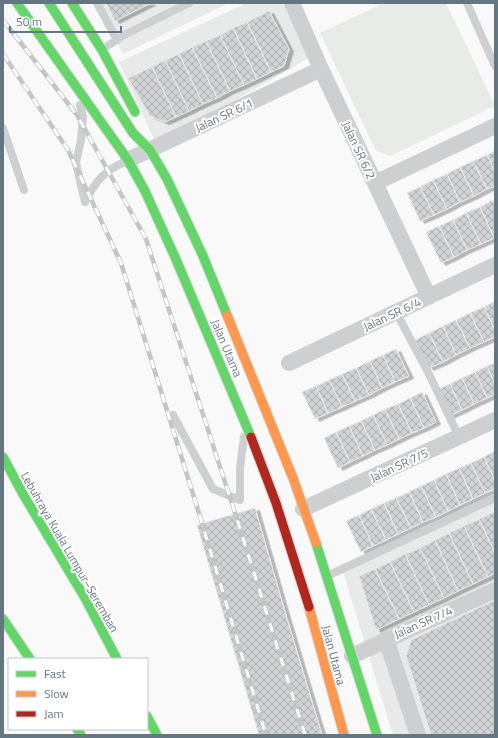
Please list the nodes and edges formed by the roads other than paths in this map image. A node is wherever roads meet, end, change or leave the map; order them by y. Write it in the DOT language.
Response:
graph roads {
  1 [pos="17,3"];
  2 [pos="48,3"];
  3 [pos="72,3"];
  4 [pos="97,3"];
  5 [pos="189,3"];
  6 [pos="292,3"];
  7 [pos="467,3"];
  8 [pos="118,40"];
  9 [pos="102,50"];
  10 [pos="495,66"];
  11 [pos="321,69"];
  12 [pos="76,88"];
  13 [pos="139,119"];
  14 [pos="495,126"];
  15 [pos="3,128"];
  16 [pos="144,132"];
  17 [pos="150,150"];
  18 [pos="128,160"];
  19 [pos="375,183"];
  20 [pos="24,190"];
  21 [pos="495,265"];
  22 [pos="429,297"];
  23 [pos="396,312"];
  24 [pos="289,363"];
  25 [pos="173,415"];
  26 [pos="495,420"];
  27 [pos="246,424"];
  28 [pos="459,437"];
  29 [pos="3,457"];
  30 [pos="495,498"];
  31 [pos="303,509"];
  32 [pos="327,576"];
  33 [pos="495,590"];
  34 [pos="3,619"];
  35 [pos="386,639"];
  36 [pos="352,656"];
  37 [pos="29,658"];
  38 [pos="116,658"];
  39 [pos="148,718"];
  40 [pos="157,735"];
  41 [pos="344,735"];
  42 [pos="377,735"];
  43 [pos="418,735"];
  1 -- 12 [label="main road, Jalan Utama"];
  2 -- 17 [label="main road, Jalan Utama"];
  3 -- 9 [label="main road"];
  4 -- 8 [label="lane"];
  5 -- 8 [label="lane"];
  6 -- 11 [label="street, Jalan SR 6/2"];
  7 -- 10 [label="lane"];
  8 -- 9 [label="lane"];
  9 -- 13 [label="main road"];
  11 -- 17 [label="street, Jalan SR 6/1"];
  11 -- 19 [label="street, Jalan SR 6/2"];
  12 -- 18 [label="main road, Jalan Utama"];
  12 -- 18 [label="lane"];
  14 -- 19 [label="street"];
  15 -- 20 [label="lane"];
  16 -- 17 [label="main road"];
  17 -- 18 [label="street, Jalan SR 6/1"];
  17 -- 31 [label="main road, Jalan Utama"];
  18 -- 27 [label="main road, Jalan Utama"];
  19 -- 22 [label="street, Jalan SR 6/2"];
  21 -- 22 [label="street, Jalan SR 6/4"];
  22 -- 23 [label="street, Jalan SR 6/4"];
  23 -- 24 [label="street, Jalan SR 6/4"];
  23 -- 28 [label="lane"];
  25 -- 27 [label="lane"];
  26 -- 28 [label="street, Jalan SR 7/5"];
  27 -- 41 [label="main road, Jalan Utama"];
  28 -- 31 [label="street, Jalan SR 7/5"];
  29 -- 38 [label="main road, Lebuhraya Kuala Lumpur–Seremban"];
  30 -- 32 [label="lane"];
  31 -- 32 [label="main road, Jalan Utama"];
  32 -- 36 [label="main road, Jalan Utama"];
  33 -- 35 [label="street, Jalan SR 7/4"];
  34 -- 37 [label="main road"];
  35 -- 36 [label="street, Jalan SR 7/4"];
  35 -- 43 [label="street"];
  36 -- 42 [label="main road, Jalan Utama"];
  39 -- 40 [label="main road"];
}
